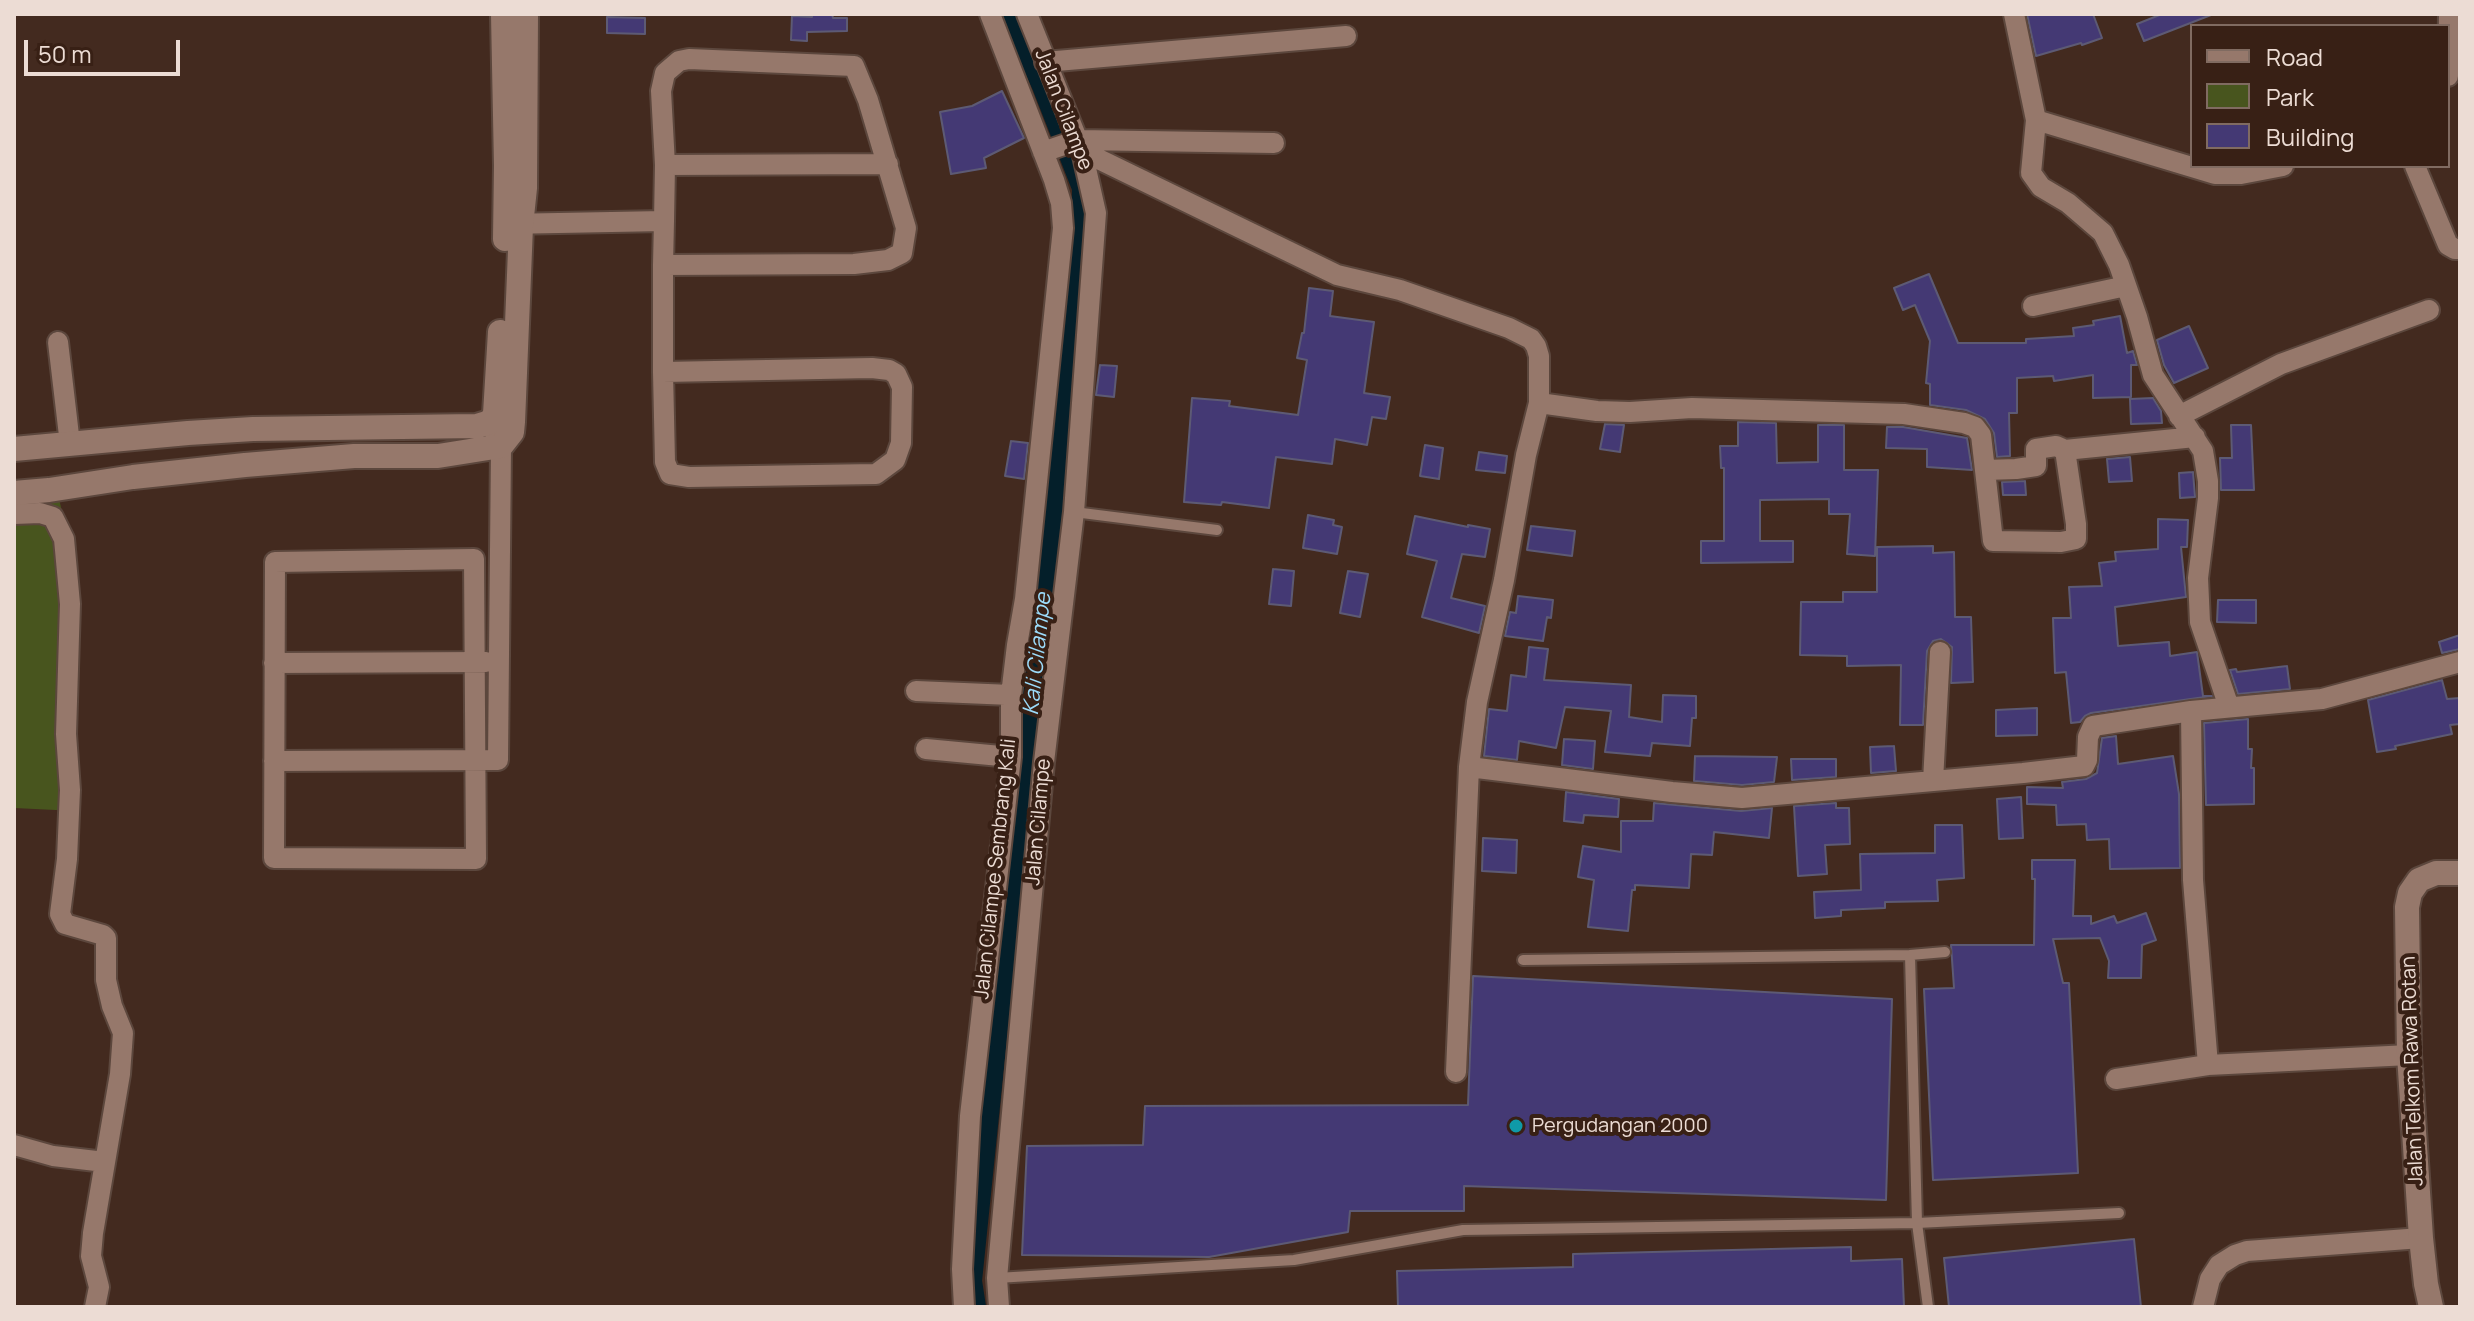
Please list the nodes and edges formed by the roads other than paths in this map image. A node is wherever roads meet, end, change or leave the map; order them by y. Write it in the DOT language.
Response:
graph roads {
  1 [pos="503,14"];
  2 [pos="526,14"];
  3 [pos="990,14"];
  4 [pos="1027,14"];
  5 [pos="2014,14"];
  6 [pos="1346,36"];
  7 [pos="1045,62"];
  8 [pos="2036,120"];
  9 [pos="1274,143"];
  10 [pos="1080,146"];
  11 [pos="1043,152"];
  12 [pos="888,164"];
  13 [pos="665,165"];
  14 [pos="2190,166"];
  15 [pos="2195,168"];
  16 [pos="2272,168"];
  17 [pos="2416,168"];
  18 [pos="664,221"];
  19 [pos="513,225"];
  20 [pos="2460,249"];
  21 [pos="663,265"];
  22 [pos="2126,286"];
  23 [pos="2033,306"];
  24 [pos="2429,310"];
  25 [pos="58,342"];
  26 [pos="663,372"];
  27 [pos="1539,403"];
  28 [pos="2179,416"];
  29 [pos="490,422"];
  30 [pos="2195,437"];
  31 [pos="70,444"];
  32 [pos="501,446"];
  33 [pos="14,449"];
  34 [pos="2065,450"];
  35 [pos="1985,470"];
  36 [pos="49,490"];
  37 [pos="14,493"];
  38 [pos="1074,512"];
  39 [pos="14,514"];
  40 [pos="50,516"];
  41 [pos="1217,530"];
  42 [pos="1940,652"];
  43 [pos="475,662"];
  44 [pos="498,662"];
  45 [pos="2460,662"];
  46 [pos="274,663"];
  47 [pos="916,691"];
  48 [pos="1011,695"];
  49 [pos="2229,707"];
  50 [pos="2191,711"];
  51 [pos="926,749"];
  52 [pos="1011,757"];
  53 [pos="475,760"];
  54 [pos="274,761"];
  55 [pos="1469,767"];
  56 [pos="1933,781"];
  57 [pos="2460,873"];
  58 [pos="1945,952"];
  59 [pos="1910,955"];
  60 [pos="1523,960"];
  61 [pos="2409,1055"];
  62 [pos="2208,1065"];
  63 [pos="1456,1072"];
  64 [pos="2116,1079"];
  65 [pos="14,1145"];
  66 [pos="105,1162"];
  67 [pos="2119,1213"];
  68 [pos="1917,1223"];
  69 [pos="2421,1238"];
  70 [pos="997,1278"];
  71 [pos="95,1307"];
  72 [pos="964,1307"];
  73 [pos="999,1307"];
  74 [pos="1928,1307"];
  75 [pos="2203,1307"];
  76 [pos="2431,1307"];
  1 -- 19 [label="street"];
  2 -- 19 [label="street"];
  3 -- 11 [label="street, Jalan Cilampe Sembrang Kali"];
  4 -- 7 [label="street, Jalan Cilampe"];
  5 -- 8 [label="street"];
  6 -- 7 [label="street"];
  7 -- 10 [label="street, Jalan Cilampe"];
  8 -- 14 [label="street"];
  8 -- 22 [label="street"];
  9 -- 10 [label="street"];
  10 -- 11 [label="street"];
  10 -- 27 [label="street"];
  10 -- 38 [label="street, Jalan Cilampe"];
  11 -- 48 [label="street, Jalan Cilampe Sembrang Kali"];
  12 -- 13 [label="street"];
  12 -- 13 [label="street"];
  12 -- 21 [label="street"];
  13 -- 18 [label="street"];
  15 -- 16 [label="street"];
  17 -- 20 [label="street"];
  18 -- 19 [label="street"];
  18 -- 21 [label="street"];
  19 -- 29 [label="street"];
  19 -- 32 [label="street"];
  21 -- 26 [label="street"];
  22 -- 23 [label="street"];
  22 -- 28 [label="street"];
  24 -- 28 [label="street"];
  25 -- 31 [label="street"];
  26 -- 26 [label="street"];
  27 -- 35 [label="street"];
  27 -- 55 [label="street"];
  28 -- 30 [label="street"];
  29 -- 31 [label="street"];
  29 -- 32 [label="street"];
  30 -- 34 [label="street"];
  30 -- 49 [label="street"];
  31 -- 33 [label="street"];
  32 -- 36 [label="street"];
  32 -- 44 [label="street"];
  34 -- 35 [label="street"];
  34 -- 35 [label="street"];
  36 -- 37 [label="street"];
  36 -- 40 [label="street"];
  38 -- 41 [label="lane"];
  38 -- 70 [label="street, Jalan Cilampe"];
  39 -- 40 [label="street"];
  40 -- 66 [label="street"];
  42 -- 56 [label="street"];
  43 -- 44 [label="street"];
  43 -- 46 [label="street"];
  43 -- 46 [label="street"];
  43 -- 53 [label="street"];
  44 -- 53 [label="street"];
  45 -- 49 [label="street"];
  46 -- 54 [label="street"];
  47 -- 48 [label="street"];
  48 -- 52 [label="street, Jalan Cilampe Sembrang Kali"];
  49 -- 50 [label="street"];
  50 -- 56 [label="street"];
  50 -- 62 [label="street"];
  51 -- 52 [label="street"];
  52 -- 72 [label="street, Jalan Cilampe Sembrang Kali"];
  53 -- 54 [label="street"];
  53 -- 54 [label="street"];
  55 -- 56 [label="street"];
  55 -- 63 [label="street"];
  57 -- 61 [label="street, Jalan Telkom Rawa Rotan"];
  58 -- 59 [label="lane"];
  59 -- 60 [label="lane"];
  59 -- 68 [label="lane"];
  61 -- 62 [label="street"];
  61 -- 69 [label="street, Jalan Telkom Rawa Rotan"];
  62 -- 64 [label="street"];
  65 -- 66 [label="street"];
  66 -- 71 [label="street"];
  67 -- 68 [label="lane"];
  68 -- 70 [label="lane"];
  68 -- 74 [label="lane"];
  69 -- 75 [label="street"];
  69 -- 76 [label="street, Jalan Telkom Rawa Rotan"];
  70 -- 73 [label="street, Jalan Cilampe"];
}
